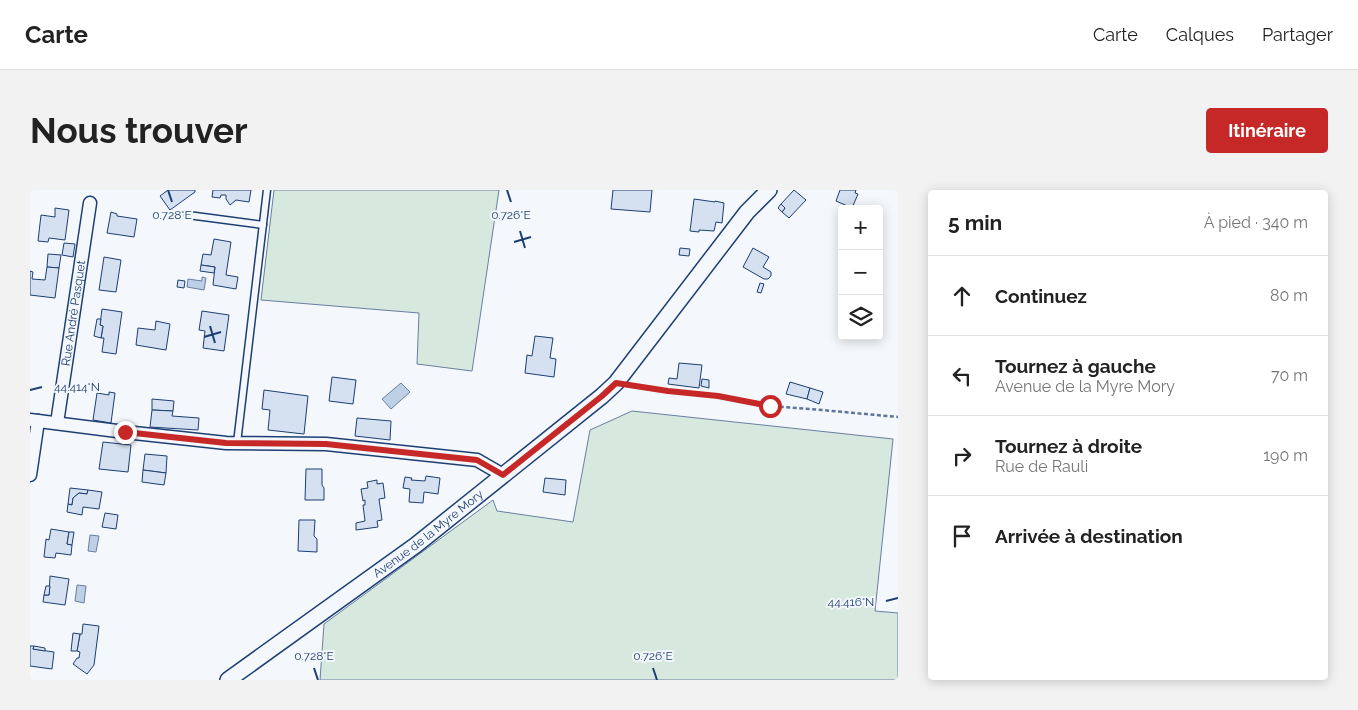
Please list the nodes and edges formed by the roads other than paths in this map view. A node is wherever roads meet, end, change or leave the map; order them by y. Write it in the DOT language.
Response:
graph roads {
  1 [pos="267,190"];
  2 [pos="769,190"];
  3 [pos="90,203"];
  4 [pos="188,215"];
  5 [pos="263,225"];
  6 [pos="34,420"];
  7 [pos="57,423"];
  8 [pos="237,443"];
  9 [pos="30,475"];
  10 [pos="503,475"];
  11 [pos="228,680"];
  1 -- 5 [label="lane"];
  2 -- 10 [label="street, Avenue de la Myre Mory"];
  3 -- 7 [label="street, Rue André Pasquet"];
  4 -- 5 [label="lane"];
  5 -- 8 [label="lane"];
  6 -- 7 [label="street"];
  6 -- 9 [label="street"];
  7 -- 8 [label="street"];
  8 -- 10 [label="street"];
  10 -- 11 [label="street, Avenue de la Myre Mory"];
}
